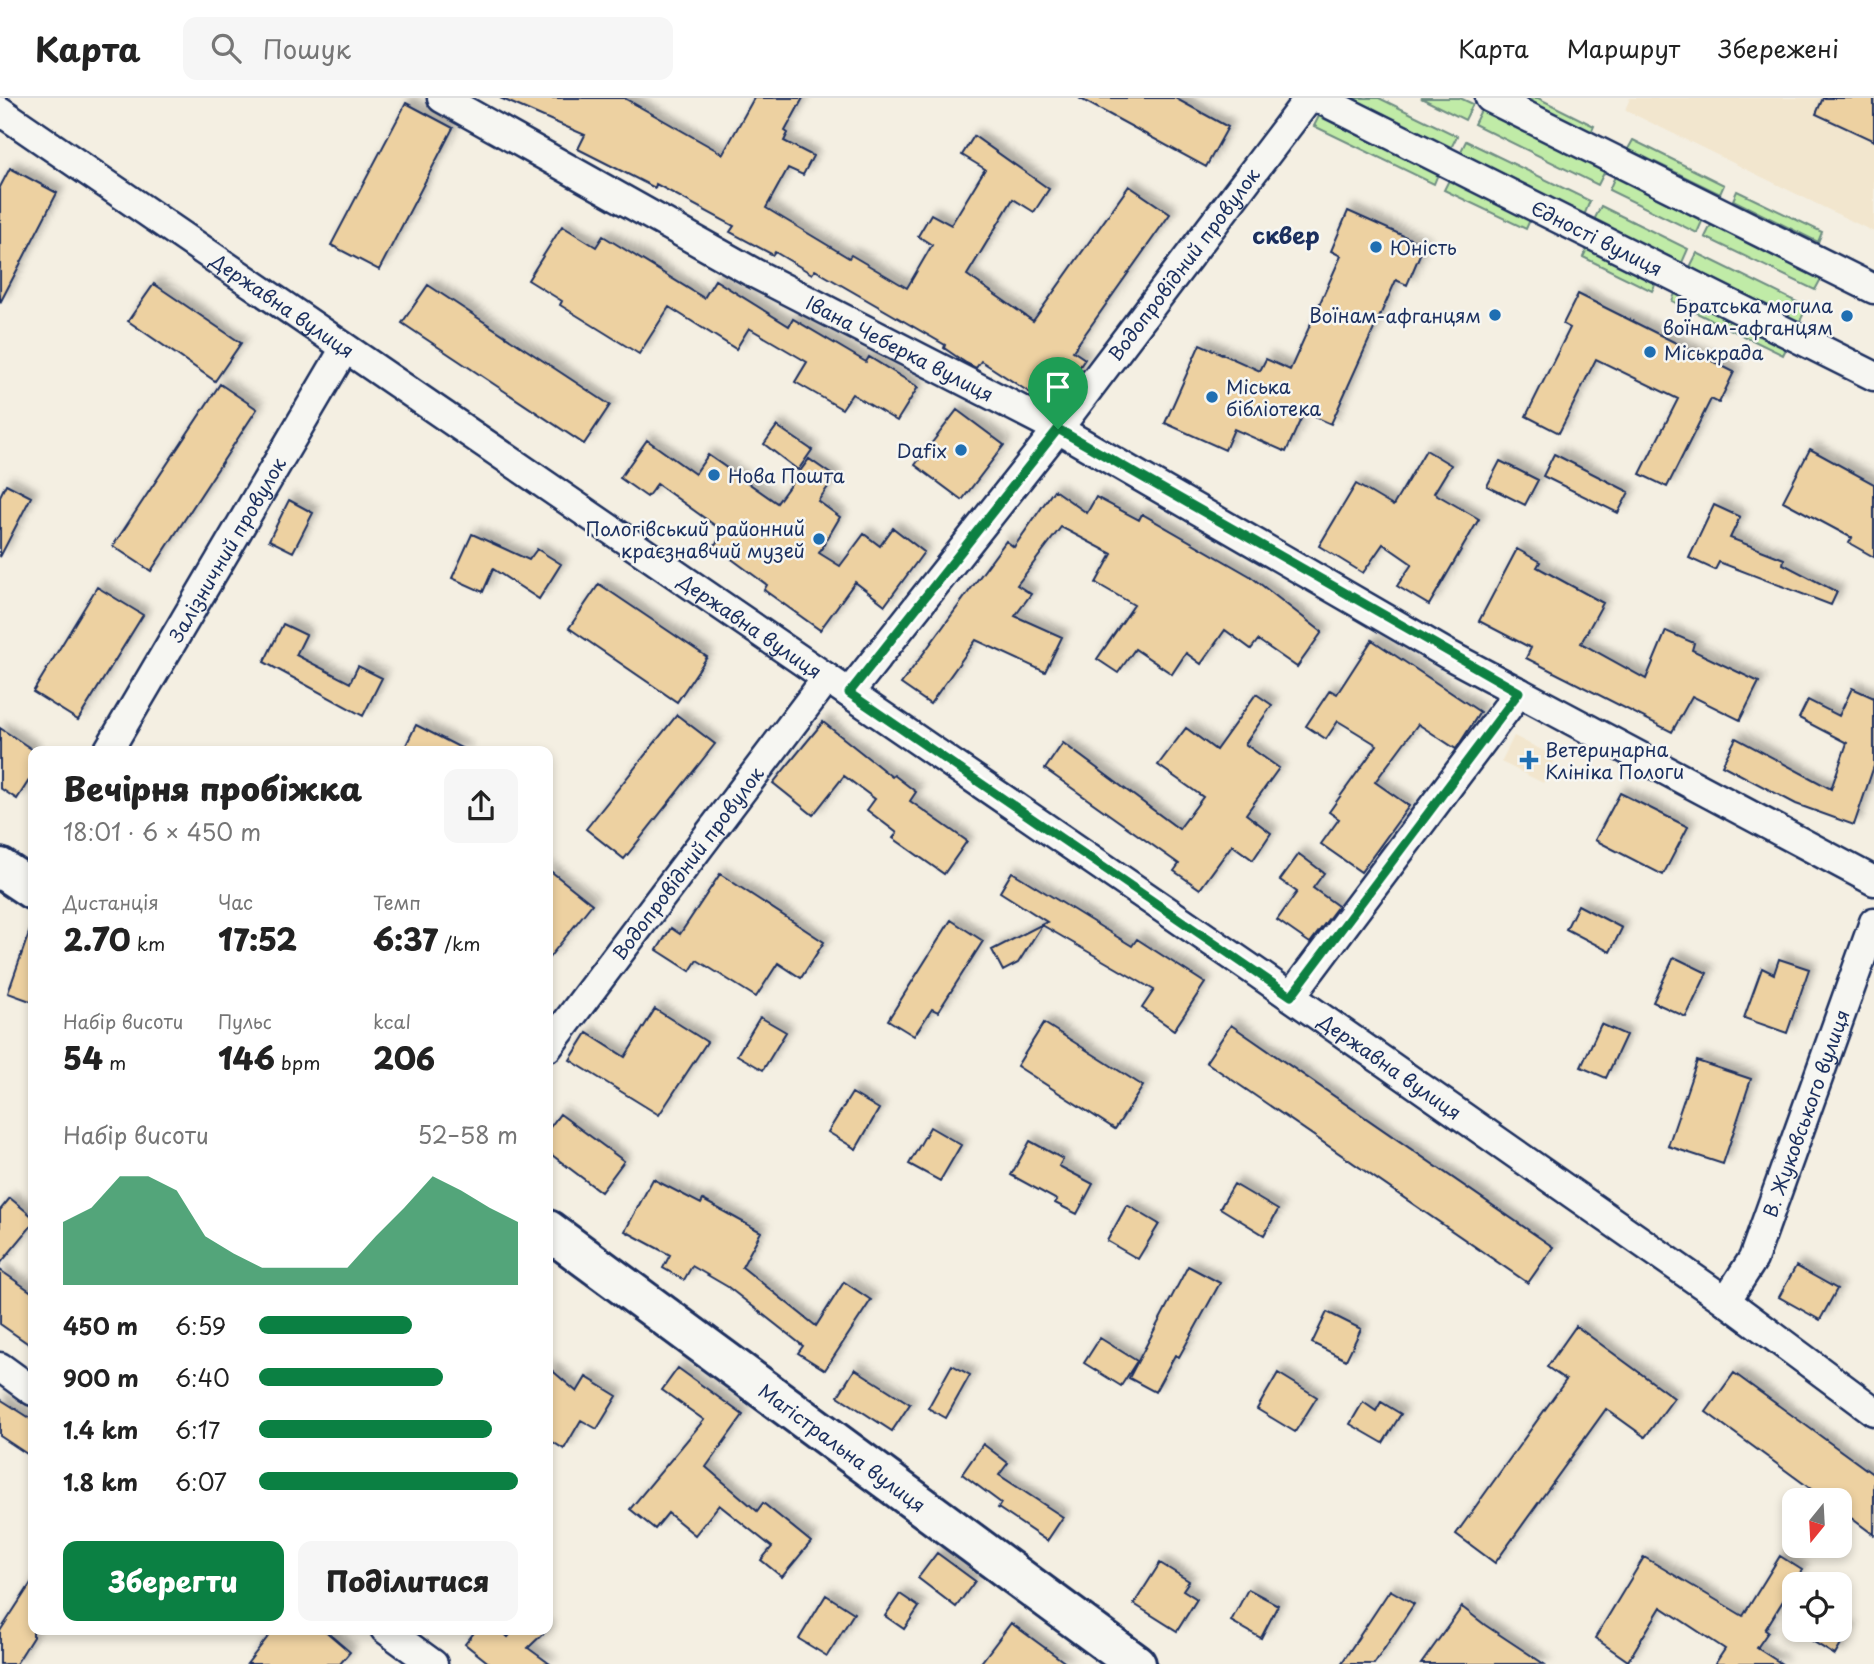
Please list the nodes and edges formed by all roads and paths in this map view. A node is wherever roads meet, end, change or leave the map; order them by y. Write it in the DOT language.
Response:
graph roads {
  1 [pos="442,98"];
  2 [pos="1309,98"];
  3 [pos="1318,98"];
  4 [pos="1490,98"];
  5 [pos="0,111"];
  6 [pos="1874,289"];
  7 [pos="345,348"];
  8 [pos="1874,376"];
  9 [pos="1058,429"];
  10 [pos="838,686"];
  11 [pos="1519,692"];
  12 [pos="111,746"];
  13 [pos="1874,881"];
  14 [pos="1874,922"];
  15 [pos="1291,996"];
  16 [pos="553,1041"];
  17 [pos="553,1234"];
  18 [pos="1726,1301"];
  19 [pos="0,1367"];
  20 [pos="28,1387"];
  21 [pos="1874,1411"];
  22 [pos="393,1635"];
  23 [pos="433,1664"];
  24 [pos="1136,1664"];
  1 -- 9 [label="street, Івана Чеберка вулиця"];
  2 -- 9 [label="street, Водопровідний провулок"];
  3 -- 8 [label="street, Єдності вулиця"];
  4 -- 6 [label="street"];
  5 -- 7 [label="street, Державна вулиця"];
  7 -- 10 [label="street, Державна вулиця"];
  7 -- 12 [label="street, Залізничний провулок"];
  9 -- 10 [label="street, Водопровідний провулок"];
  9 -- 11 [label="street, Івана Чеберка вулиця"];
  10 -- 15 [label="street, Державна вулиця"];
  10 -- 16 [label="street, Водопровідний провулок"];
  11 -- 13 [label="street, Івана Чеберка вулиця"];
  11 -- 15 [label="street"];
  14 -- 18 [label="street, В. Жуковського вулиця"];
  15 -- 18 [label="street, Державна вулиця"];
  17 -- 24 [label="main road, Магістральна вулиця"];
  18 -- 21 [label="street, Державна вулиця"];
  19 -- 20 [label="street"];
  22 -- 23 [label="street"];
}
